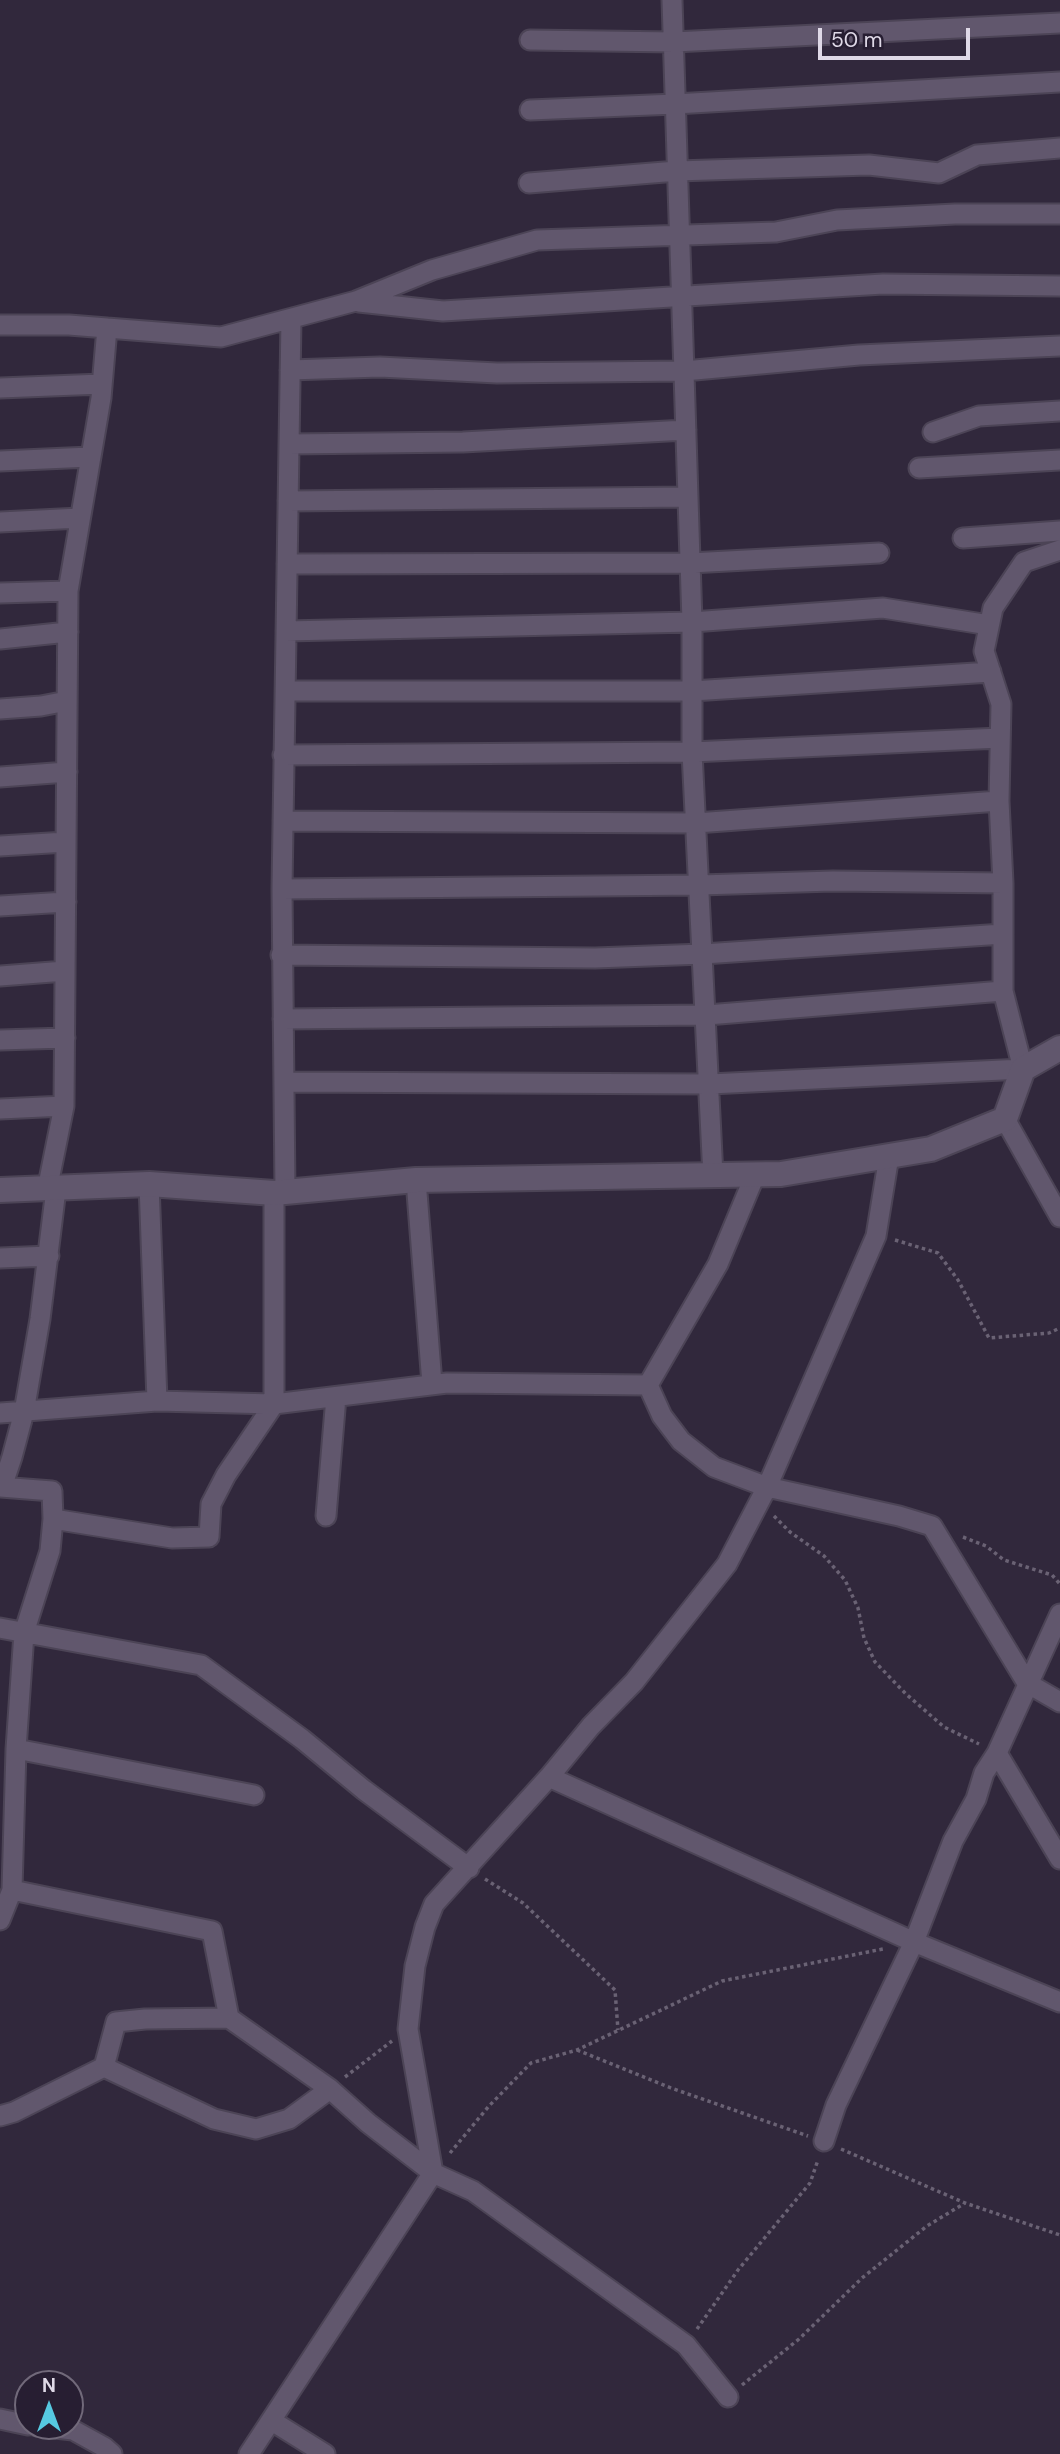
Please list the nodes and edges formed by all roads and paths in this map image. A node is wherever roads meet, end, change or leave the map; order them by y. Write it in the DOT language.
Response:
graph roads {
  1 [pos="672,0"];
  2 [pos="1060,23"];
  3 [pos="530,40"];
  4 [pos="674,42"];
  5 [pos="1060,82"];
  6 [pos="676,104"];
  7 [pos="530,110"];
  8 [pos="1060,148"];
  9 [pos="677,171"];
  10 [pos="529,183"];
  11 [pos="1060,214"];
  12 [pos="679,236"];
  13 [pos="1060,286"];
  14 [pos="682,296"];
  15 [pos="356,301"];
  16 [pos="290,319"];
  17 [pos="0,325"];
  18 [pos="107,328"];
  19 [pos="1060,346"];
  20 [pos="290,370"];
  21 [pos="684,371"];
  22 [pos="102,384"];
  23 [pos="0,388"];
  24 [pos="1060,411"];
  25 [pos="686,430"];
  26 [pos="933,432"];
  27 [pos="289,444"];
  28 [pos="90,457"];
  29 [pos="1060,460"];
  30 [pos="0,461"];
  31 [pos="919,468"];
  32 [pos="688,497"];
  33 [pos="288,501"];
  34 [pos="79,518"];
  35 [pos="0,522"];
  36 [pos="1060,531"];
  37 [pos="963,538"];
  38 [pos="1060,550"];
  39 [pos="879,553"];
  40 [pos="690,563"];
  41 [pos="287,564"];
  42 [pos="68,592"];
  43 [pos="0,593"];
  44 [pos="692,622"];
  45 [pos="989,625"];
  46 [pos="286,631"];
  47 [pos="68,632"];
  48 [pos="0,639"];
  49 [pos="991,672"];
  50 [pos="286,691"];
  51 [pos="692,691"];
  52 [pos="67,701"];
  53 [pos="0,709"];
  54 [pos="1000,738"];
  55 [pos="692,752"];
  56 [pos="283,755"];
  57 [pos="67,772"];
  58 [pos="0,777"];
  59 [pos="999,802"];
  60 [pos="283,821"];
  61 [pos="696,823"];
  62 [pos="66,842"];
  63 [pos="0,846"];
  64 [pos="1003,883"];
  65 [pos="700,885"];
  66 [pos="282,889"];
  67 [pos="66,902"];
  68 [pos="0,906"];
  69 [pos="1003,934"];
  70 [pos="703,954"];
  71 [pos="281,955"];
  72 [pos="65,971"];
  73 [pos="0,976"];
  74 [pos="1003,991"];
  75 [pos="707,1015"];
  76 [pos="283,1019"];
  77 [pos="65,1038"];
  78 [pos="0,1040"];
  79 [pos="1060,1048"];
  80 [pos="1023,1069"];
  81 [pos="284,1082"];
  82 [pos="710,1084"];
  83 [pos="64,1106"];
  84 [pos="0,1109"];
  85 [pos="1005,1119"];
  86 [pos="890,1156"];
  87 [pos="755,1175"];
  88 [pos="713,1176"];
  89 [pos="416,1180"];
  90 [pos="149,1184"];
  91 [pos="51,1189"];
  92 [pos="0,1190"];
  93 [pos="279,1192"];
  94 [pos="1060,1217"];
  95 [pos="876,1236"];
  96 [pos="49,1256"];
  97 [pos="0,1258"];
  98 [pos="1060,1328"];
  99 [pos="432,1384"];
  100 [pos="648,1385"];
  101 [pos="336,1396"];
  102 [pos="157,1401"];
  103 [pos="274,1404"];
  104 [pos="24,1412"];
  105 [pos="0,1413"];
  106 [pos="767,1487"];
  107 [pos="1,1488"];
  108 [pos="326,1516"];
  109 [pos="53,1519"];
  110 [pos="932,1526"];
  111 [pos="1060,1584"];
  112 [pos="1060,1614"];
  113 [pos="0,1628"];
  114 [pos="24,1633"];
  115 [pos="1027,1683"];
  116 [pos="1060,1702"];
  117 [pos="16,1749"];
  118 [pos="997,1753"];
  119 [pos="549,1777"];
  120 [pos="254,1795"];
  121 [pos="1060,1859"];
  122 [pos="469,1868"];
  123 [pos="12,1890"];
  124 [pos="0,1920"];
  125 [pos="914,1942"];
  126 [pos="1060,2002"];
  127 [pos="229,2018"];
  128 [pos="408,2029"];
  129 [pos="618,2030"];
  130 [pos="577,2050"];
  131 [pos="104,2067"];
  132 [pos="330,2089"];
  133 [pos="0,2116"];
  134 [pos="824,2141"];
  135 [pos="433,2173"];
  136 [pos="965,2203"];
  137 [pos="1060,2235"];
  138 [pos="686,2345"];
  139 [pos="728,2397"];
  140 [pos="272,2421"];
  141 [pos="84,2436"];
  142 [pos="112,2454"];
  143 [pos="249,2454"];
  144 [pos="325,2454"];
  1 -- 4 [label="street"];
  2 -- 4 [label="street"];
  3 -- 4 [label="street"];
  4 -- 6 [label="street"];
  5 -- 6 [label="street"];
  6 -- 7 [label="street"];
  6 -- 9 [label="street"];
  8 -- 9 [label="street"];
  9 -- 10 [label="street"];
  9 -- 12 [label="street"];
  11 -- 12 [label="street"];
  12 -- 14 [label="street"];
  12 -- 15 [label="street"];
  13 -- 14 [label="street"];
  14 -- 15 [label="street"];
  14 -- 21 [label="street"];
  15 -- 16 [label="street"];
  16 -- 18 [label="street"];
  16 -- 20 [label="street"];
  17 -- 18 [label="street"];
  18 -- 22 [label="street"];
  19 -- 21 [label="street"];
  20 -- 21 [label="street"];
  20 -- 27 [label="street"];
  21 -- 25 [label="street"];
  22 -- 23 [label="street"];
  22 -- 28 [label="street"];
  24 -- 26 [label="street"];
  25 -- 27 [label="street"];
  25 -- 32 [label="street"];
  27 -- 33 [label="street"];
  28 -- 30 [label="street"];
  28 -- 34 [label="street"];
  29 -- 31 [label="street"];
  32 -- 33 [label="street"];
  32 -- 40 [label="street"];
  33 -- 41 [label="street"];
  34 -- 35 [label="street"];
  34 -- 42 [label="street"];
  36 -- 37 [label="street"];
  38 -- 45 [label="street"];
  39 -- 40 [label="street"];
  40 -- 41 [label="street"];
  40 -- 44 [label="street"];
  41 -- 46 [label="street"];
  42 -- 43 [label="street"];
  42 -- 47 [label="street"];
  44 -- 45 [label="street"];
  44 -- 46 [label="street"];
  44 -- 51 [label="street"];
  45 -- 49 [label="street"];
  46 -- 50 [label="street"];
  47 -- 48 [label="street"];
  47 -- 52 [label="street"];
  49 -- 51 [label="street"];
  49 -- 54 [label="street"];
  50 -- 51 [label="street"];
  50 -- 56 [label="street"];
  51 -- 55 [label="street"];
  52 -- 53 [label="street"];
  52 -- 57 [label="street"];
  54 -- 55 [label="street"];
  54 -- 59 [label="street"];
  55 -- 56 [label="street"];
  55 -- 61 [label="street"];
  56 -- 60 [label="street"];
  57 -- 58 [label="street"];
  57 -- 62 [label="street"];
  59 -- 61 [label="street"];
  59 -- 64 [label="street"];
  60 -- 61 [label="street"];
  60 -- 66 [label="street"];
  61 -- 65 [label="street"];
  62 -- 63 [label="street"];
  62 -- 67 [label="street"];
  64 -- 65 [label="street"];
  64 -- 69 [label="street"];
  65 -- 66 [label="street"];
  65 -- 70 [label="street"];
  66 -- 71 [label="street"];
  67 -- 68 [label="street"];
  67 -- 72 [label="street"];
  69 -- 70 [label="street"];
  69 -- 74 [label="street"];
  70 -- 71 [label="street"];
  70 -- 75 [label="street"];
  71 -- 76 [label="street"];
  72 -- 73 [label="street"];
  72 -- 77 [label="street"];
  74 -- 75 [label="street"];
  74 -- 80 [label="street"];
  75 -- 76 [label="street"];
  75 -- 82 [label="street"];
  76 -- 81 [label="street"];
  77 -- 78 [label="street"];
  77 -- 83 [label="street"];
  79 -- 80 [label="street"];
  80 -- 82 [label="street"];
  80 -- 85 [label="street"];
  81 -- 82 [label="street"];
  81 -- 93 [label="street"];
  82 -- 88 [label="street"];
  83 -- 84 [label="street"];
  83 -- 91 [label="street"];
  85 -- 86 [label="street"];
  85 -- 94 [label="street"];
  86 -- 87 [label="street"];
  86 -- 95 [label="street"];
  87 -- 88 [label="street"];
  87 -- 100 [label="street"];
  88 -- 89 [label="street"];
  89 -- 93 [label="street"];
  89 -- 99 [label="street"];
  90 -- 91 [label="street"];
  90 -- 93 [label="street"];
  90 -- 102 [label="street"];
  91 -- 92 [label="street"];
  91 -- 96 [label="street"];
  93 -- 103 [label="street"];
  95 -- 98 [label="path"];
  95 -- 106 [label="street"];
  96 -- 97 [label="street"];
  96 -- 104 [label="street"];
  99 -- 100 [label="street"];
  99 -- 101 [label="street"];
  100 -- 106 [label="street"];
  101 -- 103 [label="street"];
  101 -- 108 [label="street"];
  102 -- 103 [label="street"];
  102 -- 104 [label="street"];
  103 -- 109 [label="street"];
  104 -- 105 [label="street"];
  104 -- 107 [label="street"];
  106 -- 110 [label="street"];
  106 -- 118 [label="path"];
  106 -- 119 [label="street"];
  107 -- 109 [label="street"];
  109 -- 114 [label="street"];
  110 -- 111 [label="path"];
  110 -- 115 [label="street"];
  112 -- 115 [label="street"];
  113 -- 114 [label="street"];
  114 -- 117 [label="street"];
  114 -- 122 [label="street"];
  115 -- 116 [label="street"];
  115 -- 118 [label="street"];
  117 -- 120 [label="street"];
  117 -- 123 [label="street"];
  118 -- 121 [label="street"];
  118 -- 125 [label="street"];
  119 -- 122 [label="street"];
  119 -- 125 [label="street"];
  122 -- 128 [label="street"];
  122 -- 129 [label="path"];
  123 -- 124 [label="street"];
  123 -- 127 [label="street"];
  125 -- 126 [label="street"];
  125 -- 129 [label="path"];
  125 -- 134 [label="street"];
  127 -- 131 [label="street"];
  127 -- 132 [label="street"];
  128 -- 132 [label="path"];
  128 -- 135 [label="street"];
  129 -- 130 [label="path"];
  130 -- 134 [label="path"];
  130 -- 135 [label="path"];
  131 -- 132 [label="street"];
  131 -- 133 [label="street"];
  132 -- 135 [label="street"];
  134 -- 136 [label="path"];
  134 -- 138 [label="path"];
  135 -- 138 [label="street"];
  135 -- 140 [label="street"];
  136 -- 137 [label="path"];
  136 -- 139 [label="path"];
  138 -- 139 [label="street"];
  140 -- 143 [label="street"];
  140 -- 144 [label="street"];
  141 -- 142 [label="street"];
}
